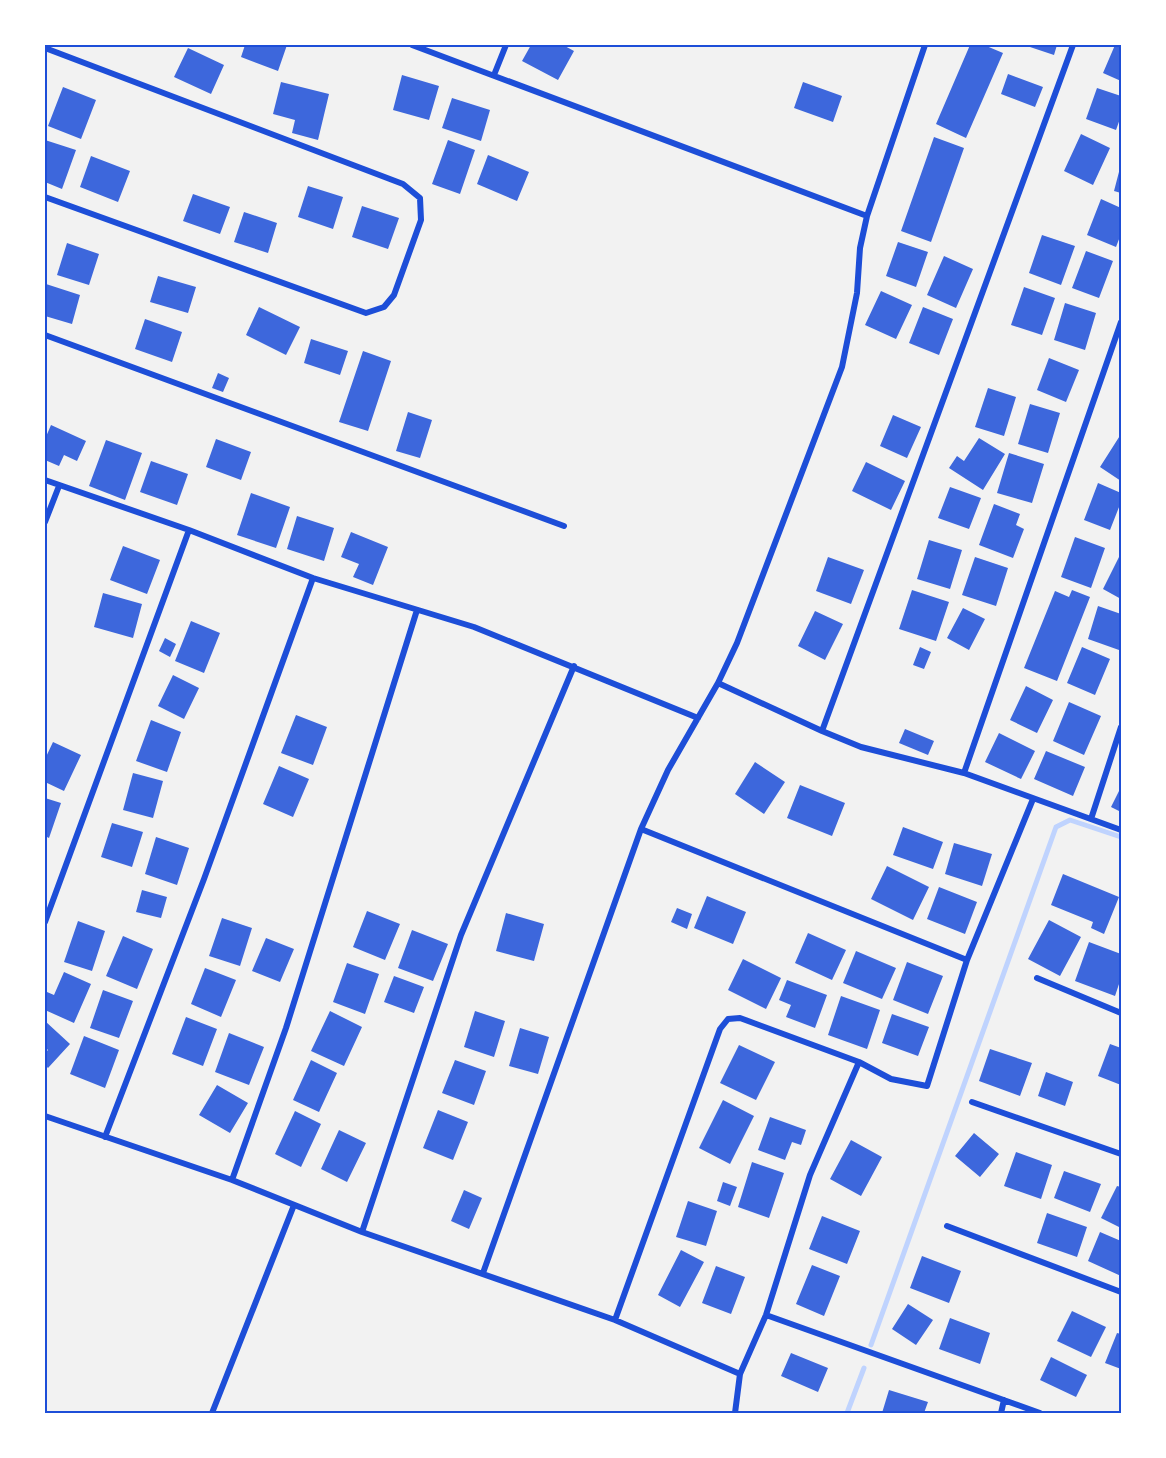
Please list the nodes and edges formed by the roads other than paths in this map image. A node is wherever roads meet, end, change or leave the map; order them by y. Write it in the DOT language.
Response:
graph roads {
  1 [pos="412,45"];
  2 [pos="506,45"];
  3 [pos="925,45"];
  4 [pos="1073,45"];
  5 [pos="45,48"];
  6 [pos="494,75"];
  7 [pos="45,197"];
  8 [pos="867,216"];
  9 [pos="1121,322"];
  10 [pos="45,335"];
  11 [pos="45,480"];
  12 [pos="59,486"];
  13 [pos="45,522"];
  14 [pos="564,526"];
  15 [pos="189,530"];
  16 [pos="313,578"];
  17 [pos="417,610"];
  18 [pos="574,666"];
  19 [pos="718,683"];
  20 [pos="698,718"];
  21 [pos="1121,726"];
  22 [pos="822,731"];
  23 [pos="964,773"];
  24 [pos="1033,799"];
  25 [pos="1090,819"];
  26 [pos="641,829"];
  27 [pos="1121,830"];
  28 [pos="45,922"];
  29 [pos="967,960"];
  30 [pos="1037,978"];
  31 [pos="1121,1013"];
  32 [pos="859,1062"];
  33 [pos="972,1102"];
  34 [pos="45,1116"];
  35 [pos="105,1137"];
  36 [pos="1121,1154"];
  37 [pos="232,1180"];
  38 [pos="294,1205"];
  39 [pos="947,1226"];
  40 [pos="362,1232"];
  41 [pos="483,1273"];
  42 [pos="1121,1292"];
  43 [pos="766,1315"];
  44 [pos="615,1320"];
  45 [pos="740,1374"];
  46 [pos="1004,1400"];
  47 [pos="212,1413"];
  48 [pos="735,1413"];
  49 [pos="1001,1413"];
  50 [pos="1040,1413"];
  1 -- 6 [label="street"];
  2 -- 6 [label="street"];
  3 -- 8 [label="street"];
  4 -- 22 [label="street"];
  5 -- 7 [label="street"];
  6 -- 8 [label="street"];
  8 -- 19 [label="street"];
  9 -- 23 [label="street"];
  10 -- 14 [label="street"];
  11 -- 12 [label="street"];
  12 -- 13 [label="street"];
  12 -- 15 [label="street"];
  15 -- 16 [label="street"];
  15 -- 28 [label="street"];
  16 -- 17 [label="street"];
  16 -- 35 [label="street"];
  17 -- 18 [label="street"];
  17 -- 37 [label="street"];
  18 -- 20 [label="street"];
  18 -- 40 [label="street"];
  19 -- 20 [label="street"];
  19 -- 22 [label="street"];
  20 -- 26 [label="street"];
  21 -- 25 [label="street"];
  22 -- 23 [label="street"];
  23 -- 24 [label="street"];
  24 -- 25 [label="street"];
  24 -- 29 [label="street"];
  25 -- 27 [label="street"];
  26 -- 29 [label="street"];
  26 -- 41 [label="street"];
  29 -- 32 [label="street"];
  30 -- 31 [label="street"];
  32 -- 43 [label="street"];
  32 -- 44 [label="street"];
  33 -- 36 [label="street"];
  34 -- 35 [label="street"];
  35 -- 37 [label="street"];
  37 -- 38 [label="street"];
  38 -- 40 [label="street"];
  38 -- 47 [label="street"];
  39 -- 42 [label="street"];
  40 -- 41 [label="street"];
  41 -- 44 [label="street"];
  43 -- 45 [label="street"];
  43 -- 46 [label="street"];
  44 -- 45 [label="street"];
  45 -- 48 [label="street"];
  46 -- 49 [label="street"];
  46 -- 50 [label="street"];
}
